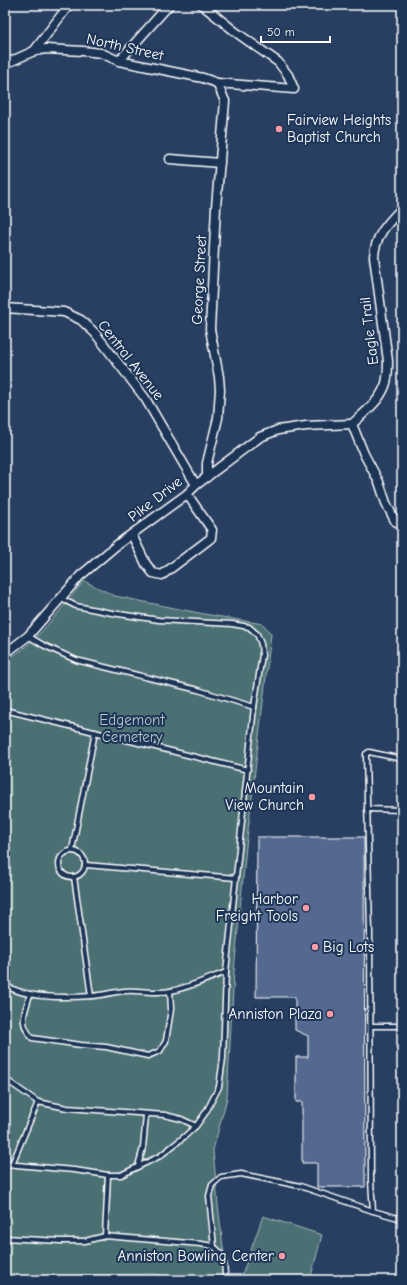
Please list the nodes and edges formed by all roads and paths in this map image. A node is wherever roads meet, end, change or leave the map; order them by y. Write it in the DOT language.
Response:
graph roads {
  1 [pos="69,5"];
  2 [pos="169,5"];
  3 [pos="202,5"];
  4 [pos="34,51"];
  5 [pos="119,61"];
  6 [pos="5,64"];
  7 [pos="217,83"];
  8 [pos="170,159"];
  9 [pos="220,162"];
  10 [pos="402,208"];
  11 [pos="5,308"];
  12 [pos="352,424"];
  13 [pos="207,478"];
  14 [pos="196,485"];
  15 [pos="187,494"];
  16 [pos="402,525"];
  17 [pos="132,534"];
  18 [pos="60,598"];
  19 [pos="28,636"];
  20 [pos="5,652"];
  21 [pos="254,707"];
  22 [pos="5,710"];
  23 [pos="95,732"];
  24 [pos="402,759"];
  25 [pos="248,770"];
  26 [pos="367,809"];
  27 [pos="402,810"];
  28 [pos="72,850"];
  29 [pos="86,865"];
  30 [pos="74,877"];
  31 [pos="236,878"];
  32 [pos="226,972"];
  33 [pos="5,985"];
  34 [pos="170,991"];
  35 [pos="30,994"];
  36 [pos="92,996"];
  37 [pos="371,1026"];
  38 [pos="402,1026"];
  39 [pos="5,1079"];
  40 [pos="38,1102"];
  41 [pos="146,1115"];
  42 [pos="196,1126"];
  43 [pos="5,1164"];
  44 [pos="12,1164"];
  45 [pos="138,1166"];
  46 [pos="108,1175"];
  47 [pos="373,1211"];
  48 [pos="402,1219"];
  49 [pos="105,1236"];
  50 [pos="5,1238"];
  51 [pos="214,1247"];
  52 [pos="224,1280"];
  1 -- 4 [label="street"];
  2 -- 5 [label="street"];
  3 -- 7 [label="street, North Street"];
  4 -- 5 [label="street, North Street"];
  4 -- 6 [label="street, North Street"];
  5 -- 7 [label="street, North Street"];
  7 -- 9 [label="street, George Street"];
  8 -- 9 [label="street"];
  9 -- 13 [label="street, George Street"];
  10 -- 12 [label="street, Eagle Trail"];
  11 -- 14 [label="street, Central Avenue"];
  12 -- 13 [label="street, Pike Drive"];
  12 -- 16 [label="street"];
  13 -- 14 [label="street, Pike Drive"];
  14 -- 15 [label="street, Pike Drive"];
  15 -- 17 [label="street, Pike Drive"];
  15 -- 17 [label="street"];
  17 -- 18 [label="street, Pike Drive"];
  18 -- 19 [label="street, Pike Drive"];
  18 -- 21 [label="lane"];
  19 -- 20 [label="street, Pike Drive"];
  19 -- 21 [label="lane"];
  21 -- 25 [label="lane"];
  22 -- 23 [label="lane"];
  23 -- 25 [label="lane"];
  23 -- 28 [label="lane"];
  24 -- 26 [label="lane"];
  25 -- 31 [label="lane"];
  26 -- 27 [label="lane"];
  26 -- 37 [label="lane"];
  28 -- 29 [label="lane"];
  28 -- 30 [label="lane"];
  29 -- 30 [label="lane"];
  29 -- 31 [label="lane"];
  30 -- 36 [label="lane"];
  31 -- 32 [label="lane"];
  32 -- 34 [label="lane"];
  32 -- 42 [label="lane"];
  33 -- 35 [label="lane"];
  34 -- 35 [label="lane"];
  34 -- 36 [label="lane"];
  35 -- 36 [label="lane"];
  37 -- 38 [label="lane"];
  37 -- 47 [label="lane"];
  39 -- 40 [label="lane"];
  40 -- 41 [label="lane"];
  40 -- 44 [label="lane"];
  41 -- 42 [label="lane"];
  41 -- 45 [label="lane"];
  42 -- 45 [label="lane"];
  43 -- 44 [label="lane"];
  44 -- 46 [label="lane"];
  45 -- 46 [label="lane"];
  46 -- 49 [label="lane"];
  47 -- 48 [label="lane"];
  47 -- 51 [label="lane"];
  49 -- 50 [label="lane"];
  49 -- 51 [label="lane"];
  51 -- 52 [label="lane"];
}
